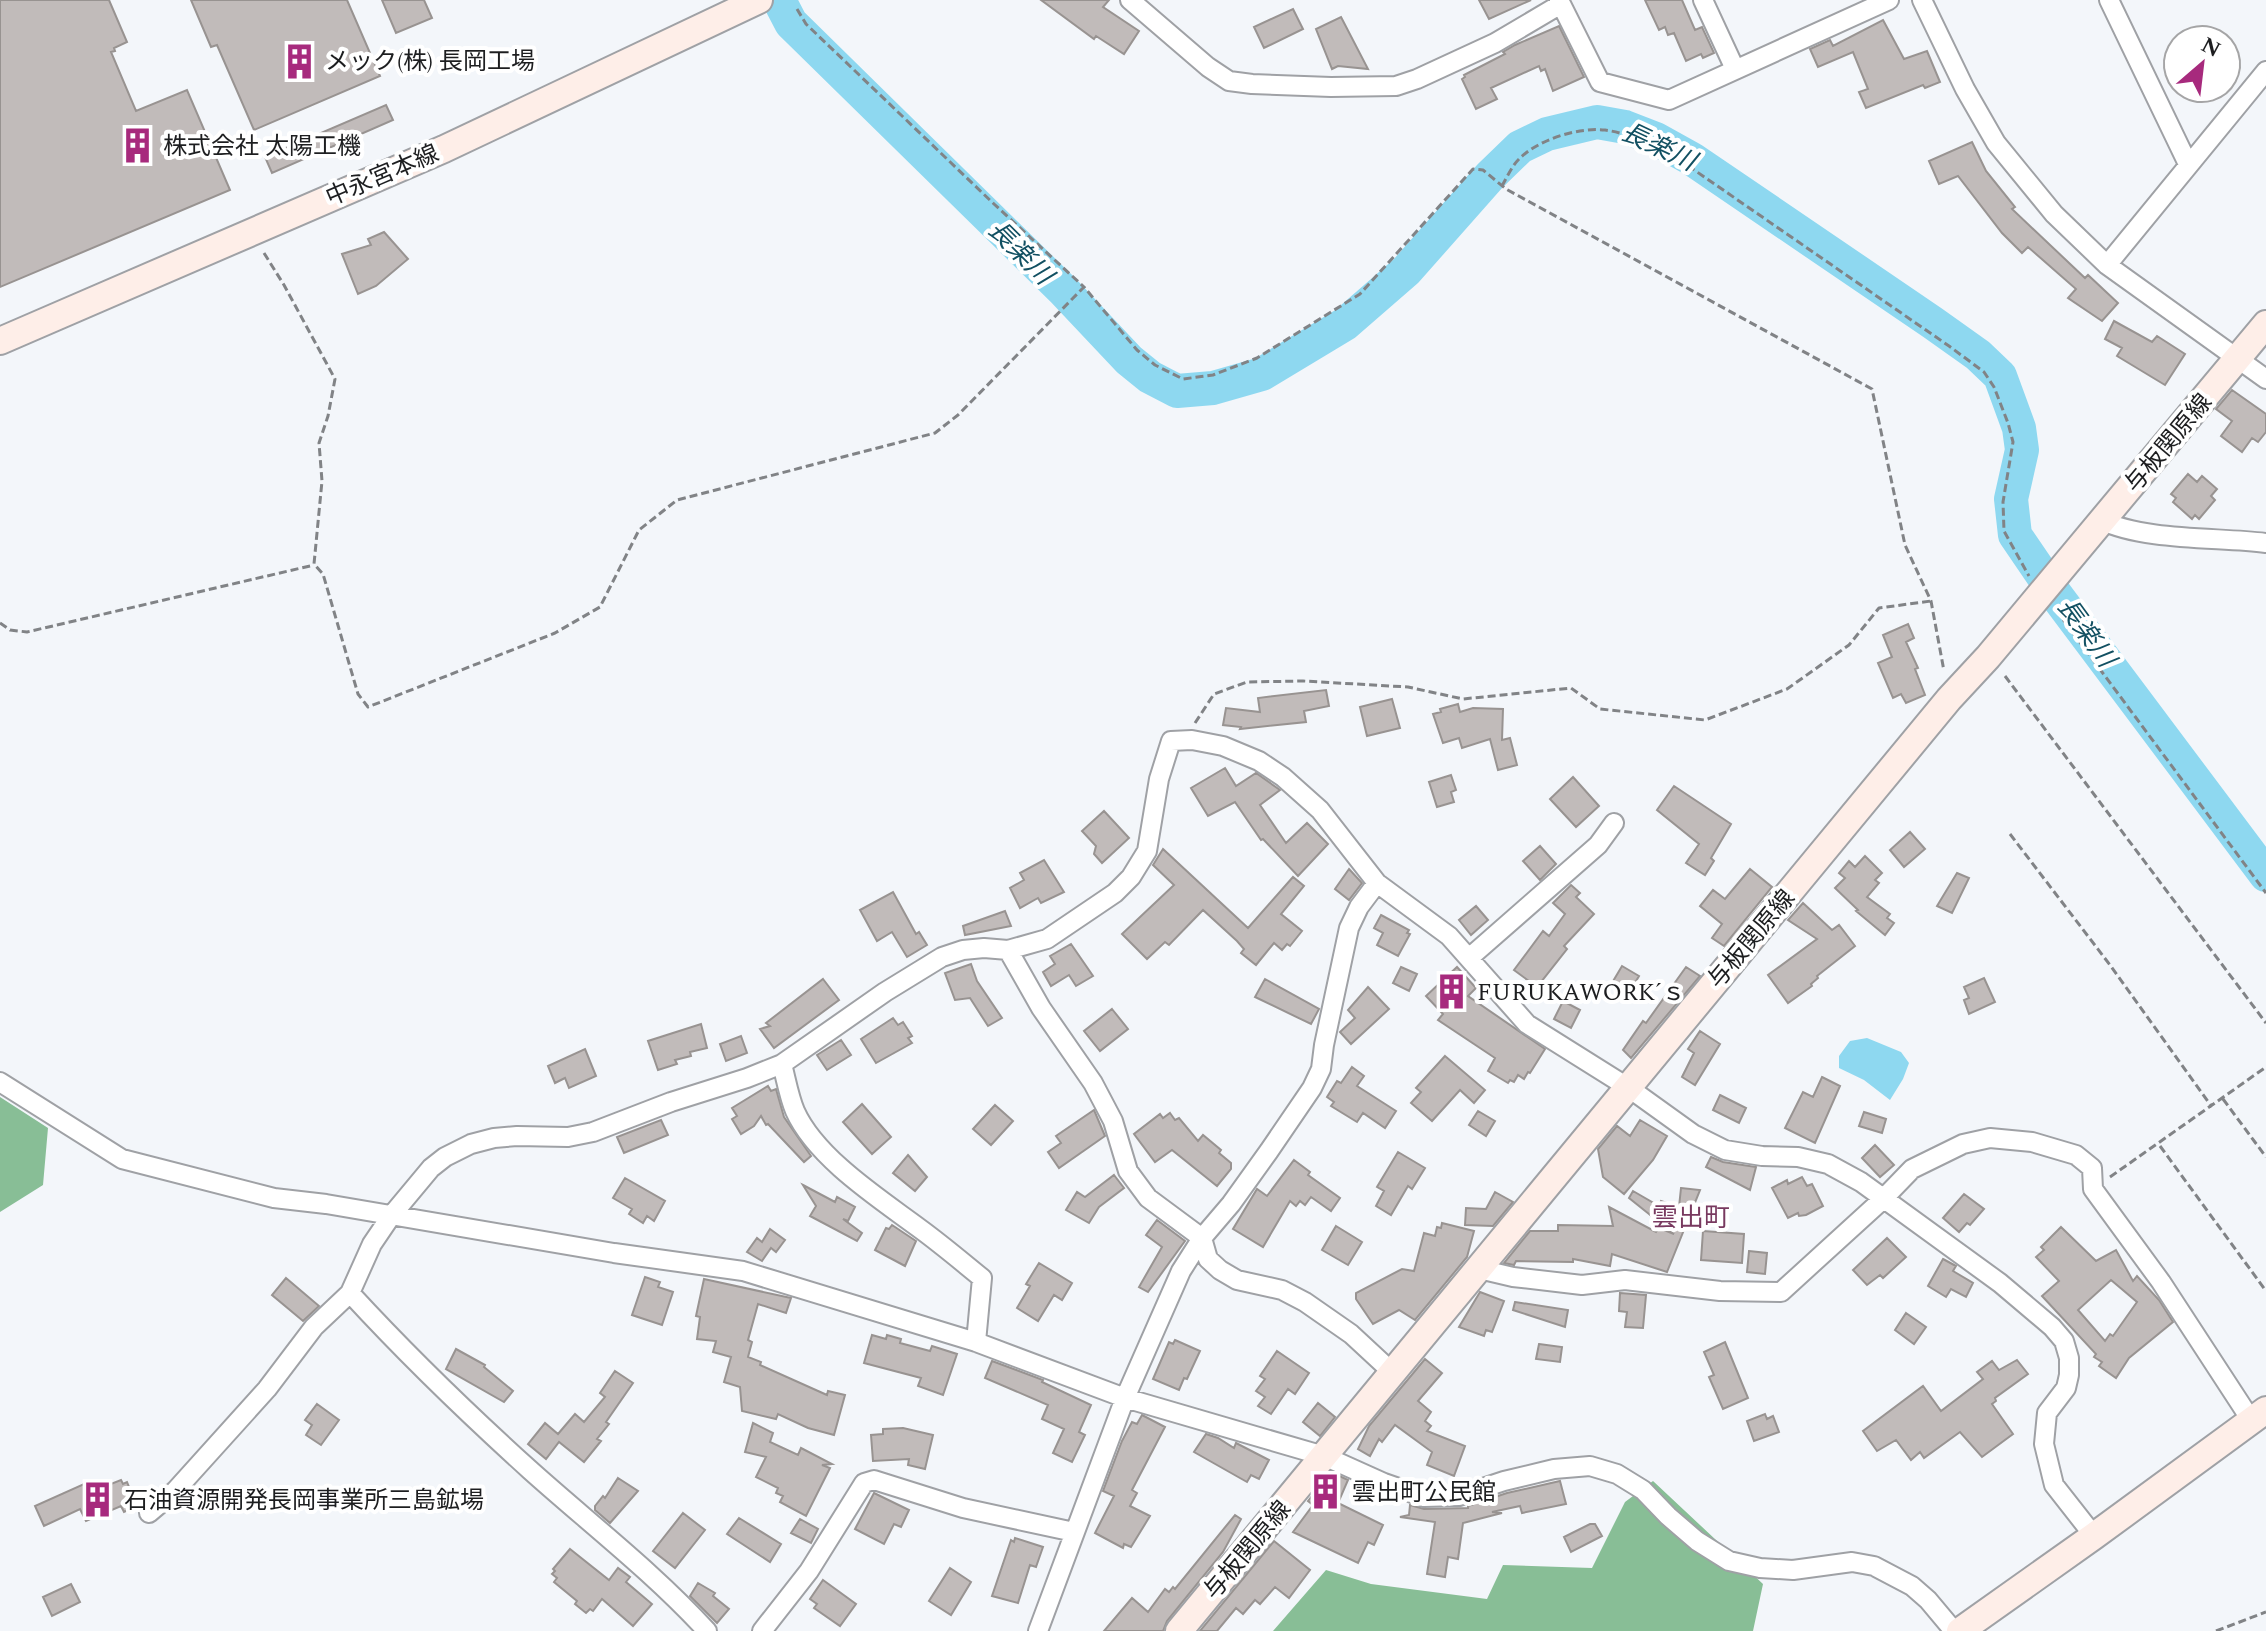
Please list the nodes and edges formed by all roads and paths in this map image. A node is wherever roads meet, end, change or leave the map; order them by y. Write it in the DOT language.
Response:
graph roads {
  1 [pos="1703,0"];
  2 [pos="1889,0"];
  3 [pos="1922,0"];
  4 [pos="2109,0"];
  5 [pos="1560,2"];
  6 [pos="753,3"];
  7 [pos="1140,3"];
  8 [pos="797,9"];
  9 [pos="1735,69"];
  10 [pos="2266,71"];
  11 [pos="2188,164"];
  12 [pos="1502,186"];
  13 [pos="250,232"];
  14 [pos="2107,265"];
  15 [pos="1084,287"];
  16 [pos="2266,324"];
  17 [pos="0,341"];
  18 [pos="2239,357"];
  19 [pos="2266,379"];
  20 [pos="2101,520"];
  21 [pos="2266,543"];
  22 [pos="314,564"];
  23 [pos="2042,590"];
  24 [pos="1931,601"];
  25 [pos="0,623"];
  26 [pos="2005,676"];
  27 [pos="1949,699"];
  28 [pos="1192,740"];
  29 [pos="1614,823"];
  30 [pos="2010,834"];
  31 [pos="1377,883"];
  32 [pos="2266,893"];
  33 [pos="1008,950"];
  34 [pos="1469,958"];
  35 [pos="2266,1023"];
  36 [pos="782,1064"];
  37 [pos="2266,1067"];
  38 [pos="0,1082"];
  39 [pos="1629,1088"];
  40 [pos="2223,1099"];
  41 [pos="2212,1107"];
  42 [pos="2159,1144"];
  43 [pos="2266,1157"];
  44 [pos="2093,1189"];
  45 [pos="1882,1200"];
  46 [pos="391,1216"];
  47 [pos="1202,1238"];
  48 [pos="1479,1269"];
  49 [pos="2266,1291"];
  50 [pos="350,1293"];
  51 [pos="976,1342"];
  52 [pos="1392,1372"];
  53 [pos="1125,1398"];
  54 [pos="2259,1415"];
  55 [pos="1324,1456"];
  56 [pos="149,1513"];
  57 [pos="1074,1532"];
  58 [pos="2094,1536"];
  59 [pos="2266,1612"];
  60 [pos="707,1631"];
  61 [pos="762,1631"];
  62 [pos="1038,1631"];
  63 [pos="1179,1631"];
  64 [pos="1954,1631"];
  65 [pos="1960,1631"];
  66 [pos="2216,1631"];
  1 -- 9 [label="street"];
  2 -- 9 [label="street"];
  3 -- 14 [label="street"];
  4 -- 11 [label="street"];
  5 -- 7 [label="street"];
  5 -- 9 [label="street"];
  6 -- 13 [label="main road, 中永宮本線"];
  8 -- 15 [label="path"];
  10 -- 11 [label="street"];
  11 -- 14 [label="street"];
  12 -- 15 [label="path"];
  12 -- 23 [label="path"];
  12 -- 24 [label="path"];
  13 -- 17 [label="main road, 中永宮本線"];
  13 -- 22 [label="path"];
  14 -- 18 [label="street"];
  15 -- 22 [label="path"];
  16 -- 18 [label="main road, 与板関原線"];
  18 -- 19 [label="street"];
  18 -- 20 [label="main road, 与板関原線"];
  20 -- 21 [label="street"];
  20 -- 23 [label="main road, 与板関原線"];
  22 -- 25 [label="path"];
  23 -- 27 [label="main road, 与板関原線"];
  23 -- 32 [label="path"];
  24 -- 27 [label="path"];
  24 -- 28 [label="path"];
  26 -- 35 [label="path"];
  27 -- 39 [label="main road, 与板関原線"];
  28 -- 31 [label="street"];
  28 -- 33 [label="street"];
  29 -- 34 [label="street"];
  30 -- 41 [label="path"];
  31 -- 34 [label="street"];
  31 -- 47 [label="street"];
  33 -- 36 [label="street"];
  33 -- 47 [label="street"];
  34 -- 39 [label="street"];
  36 -- 46 [label="street"];
  36 -- 51 [label="street"];
  37 -- 40 [label="path"];
  38 -- 46 [label="street"];
  39 -- 45 [label="street"];
  39 -- 48 [label="main road, 与板関原線"];
  40 -- 41 [label="path"];
  40 -- 43 [label="path"];
  41 -- 42 [label="path"];
  42 -- 44 [label="path"];
  42 -- 49 [label="path"];
  44 -- 45 [label="street"];
  44 -- 54 [label="street"];
  45 -- 48 [label="street"];
  45 -- 58 [label="street"];
  46 -- 50 [label="street"];
  46 -- 51 [label="street"];
  47 -- 52 [label="street"];
  47 -- 53 [label="street"];
  48 -- 52 [label="main road, 与板関原線"];
  50 -- 56 [label="street"];
  50 -- 60 [label="street"];
  51 -- 53 [label="street"];
  52 -- 55 [label="main road, 与板関原線"];
  53 -- 55 [label="street"];
  53 -- 57 [label="street"];
  54 -- 58 [label="main road"];
  55 -- 63 [label="main road, 与板関原線"];
  55 -- 64 [label="street"];
  57 -- 61 [label="street"];
  57 -- 62 [label="street"];
  58 -- 65 [label="main road"];
  59 -- 66 [label="path"];
}
